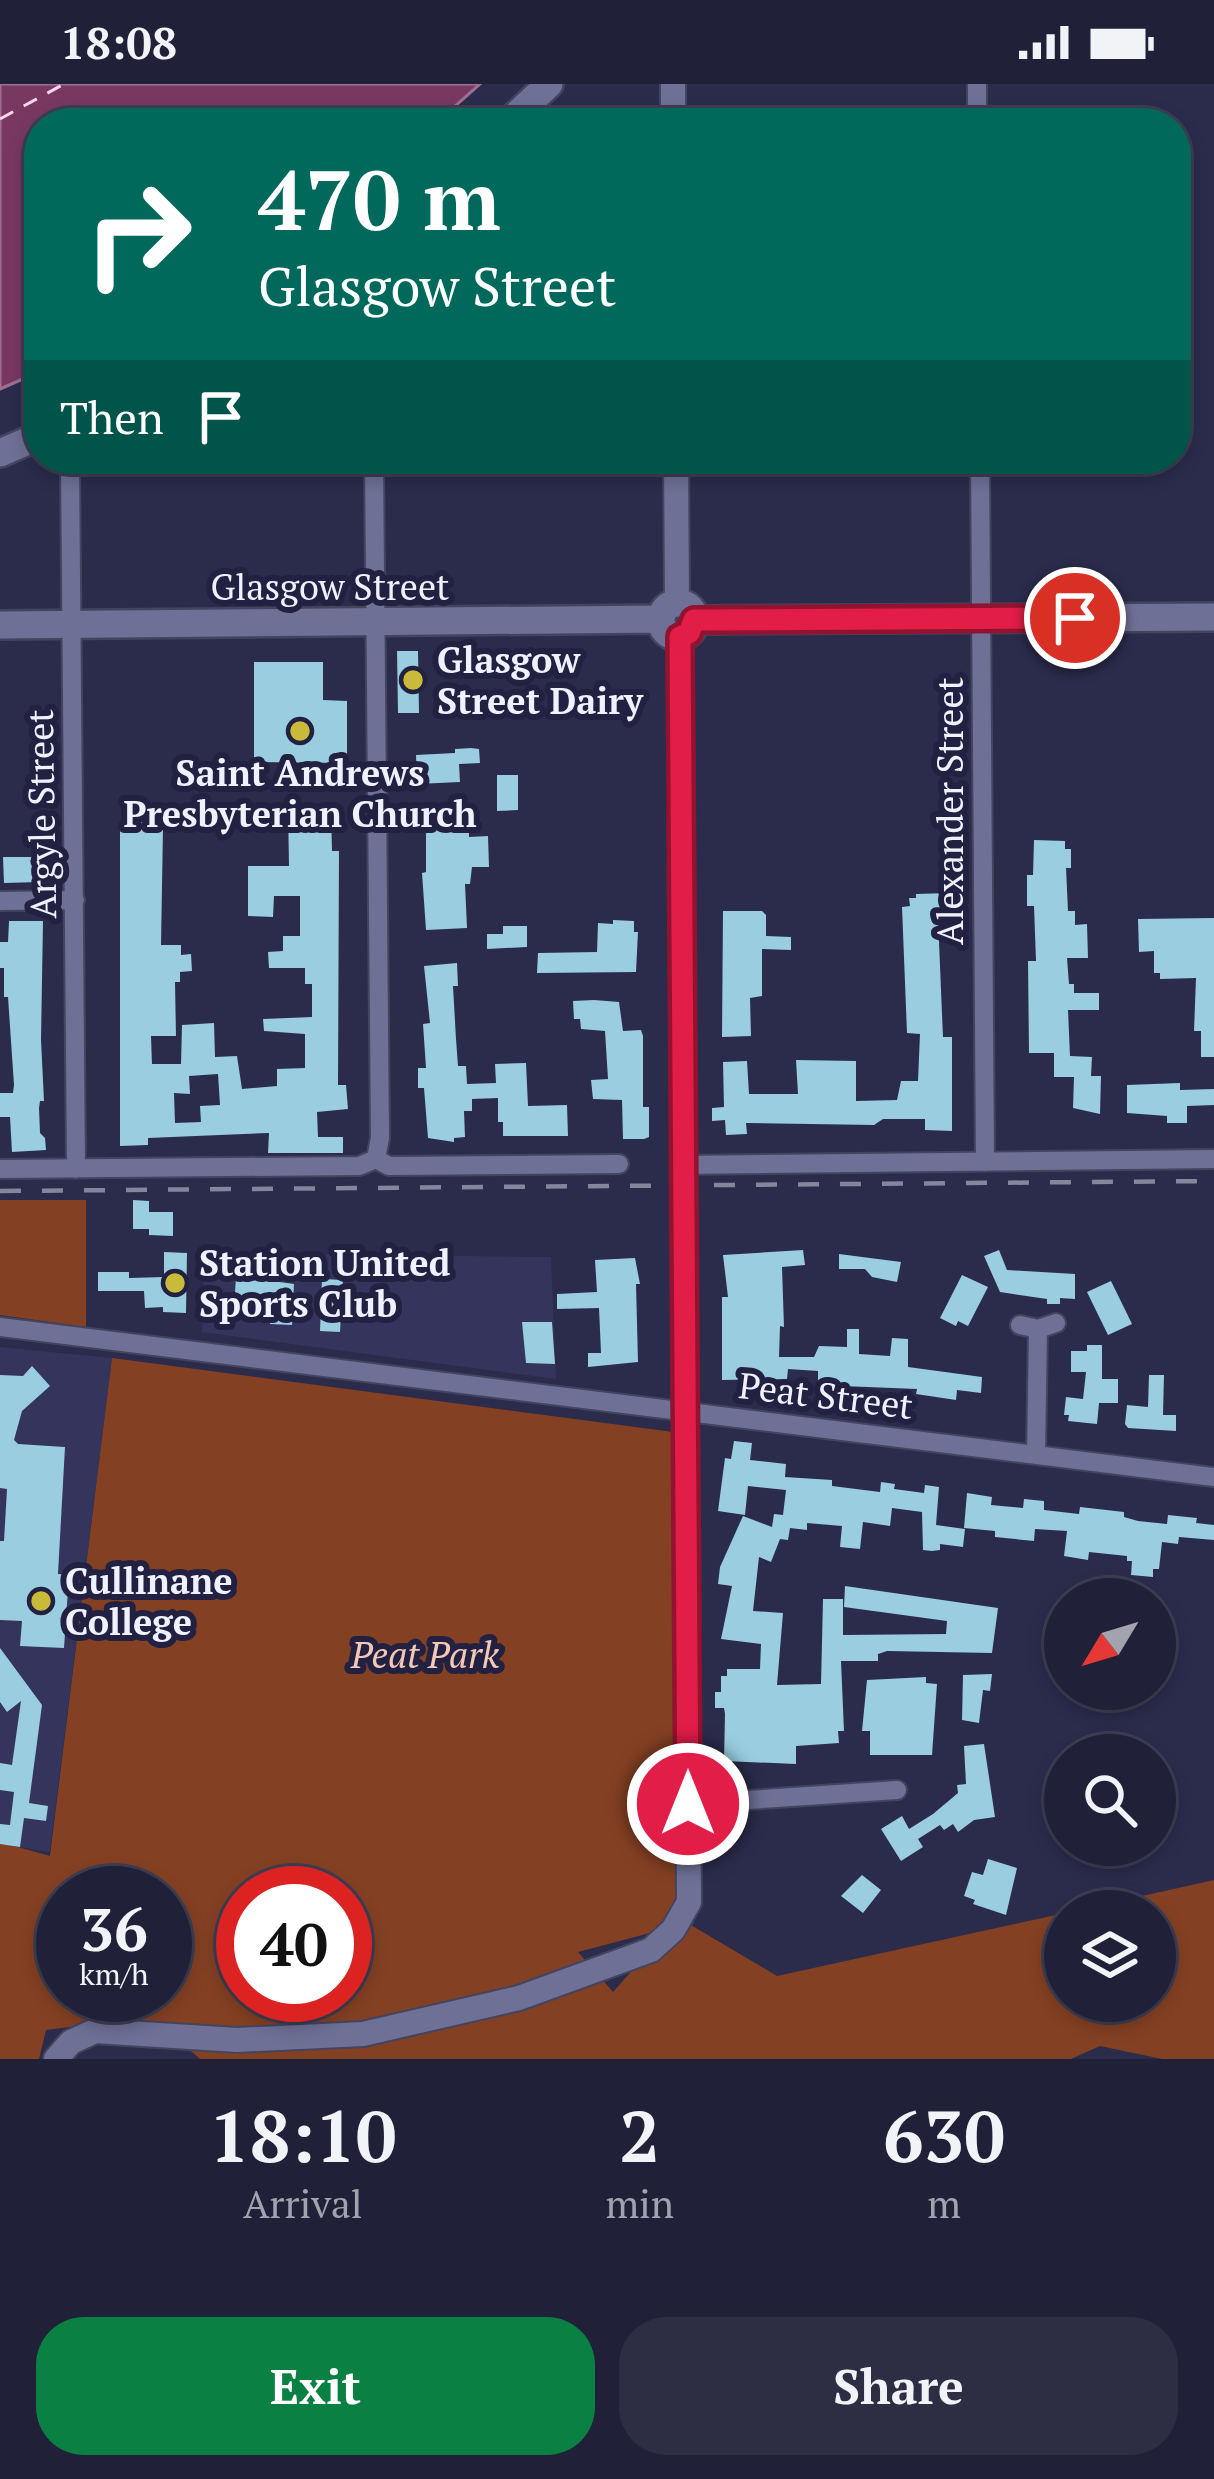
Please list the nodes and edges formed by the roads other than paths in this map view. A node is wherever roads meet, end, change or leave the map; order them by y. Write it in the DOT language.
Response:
graph roads {
  1 [pos="549,84"];
  2 [pos="524,108"];
  3 [pos="70,474"];
  4 [pos="374,474"];
  5 [pos="676,474"];
  6 [pos="980,474"];
  7 [pos="1214,616"];
  8 [pos="980,618"];
  9 [pos="678,620"];
  10 [pos="375,622"];
  11 [pos="72,624"];
  12 [pos="0,625"];
  13 [pos="75,900"];
  14 [pos="0,901"];
  15 [pos="376,1159"];
  16 [pos="1214,1159"];
  17 [pos="985,1162"];
  18 [pos="619,1164"];
  19 [pos="681,1165"];
  20 [pos="76,1168"];
  21 [pos="0,1169"];
  22 [pos="1038,1326"];
  23 [pos="0,1327"];
  24 [pos="685,1412"];
  25 [pos="1036,1455"];
  26 [pos="1214,1477"];
  27 [pos="896,1790"];
  28 [pos="688,1804"];
  29 [pos="56,2059"];
  1 -- 2 [label="main road"];
  3 -- 11 [label="street, Argyle Street"];
  4 -- 10 [label="street"];
  5 -- 9 [label="street"];
  6 -- 8 [label="street, Alexander Street"];
  7 -- 8 [label="main road, Glasgow Street"];
  8 -- 9 [label="main road, Glasgow Street"];
  8 -- 17 [label="street, Alexander Street"];
  9 -- 10 [label="main road, Glasgow Street"];
  9 -- 19 [label="street"];
  10 -- 11 [label="main road, Glasgow Street"];
  10 -- 15 [label="street"];
  11 -- 12 [label="main road, Glasgow Street"];
  11 -- 13 [label="street, Argyle Street"];
  13 -- 14 [label="street"];
  13 -- 20 [label="street, Argyle Street"];
  15 -- 18 [label="street"];
  15 -- 20 [label="street"];
  16 -- 17 [label="street"];
  17 -- 19 [label="street"];
  19 -- 24 [label="street"];
  20 -- 21 [label="street"];
  22 -- 25 [label="street"];
  23 -- 24 [label="street, Peat Street"];
  24 -- 25 [label="street, Peat Street"];
  24 -- 28 [label="street"];
  25 -- 26 [label="street, Peat Street"];
  27 -- 28 [label="street"];
  28 -- 29 [label="street"];
}
